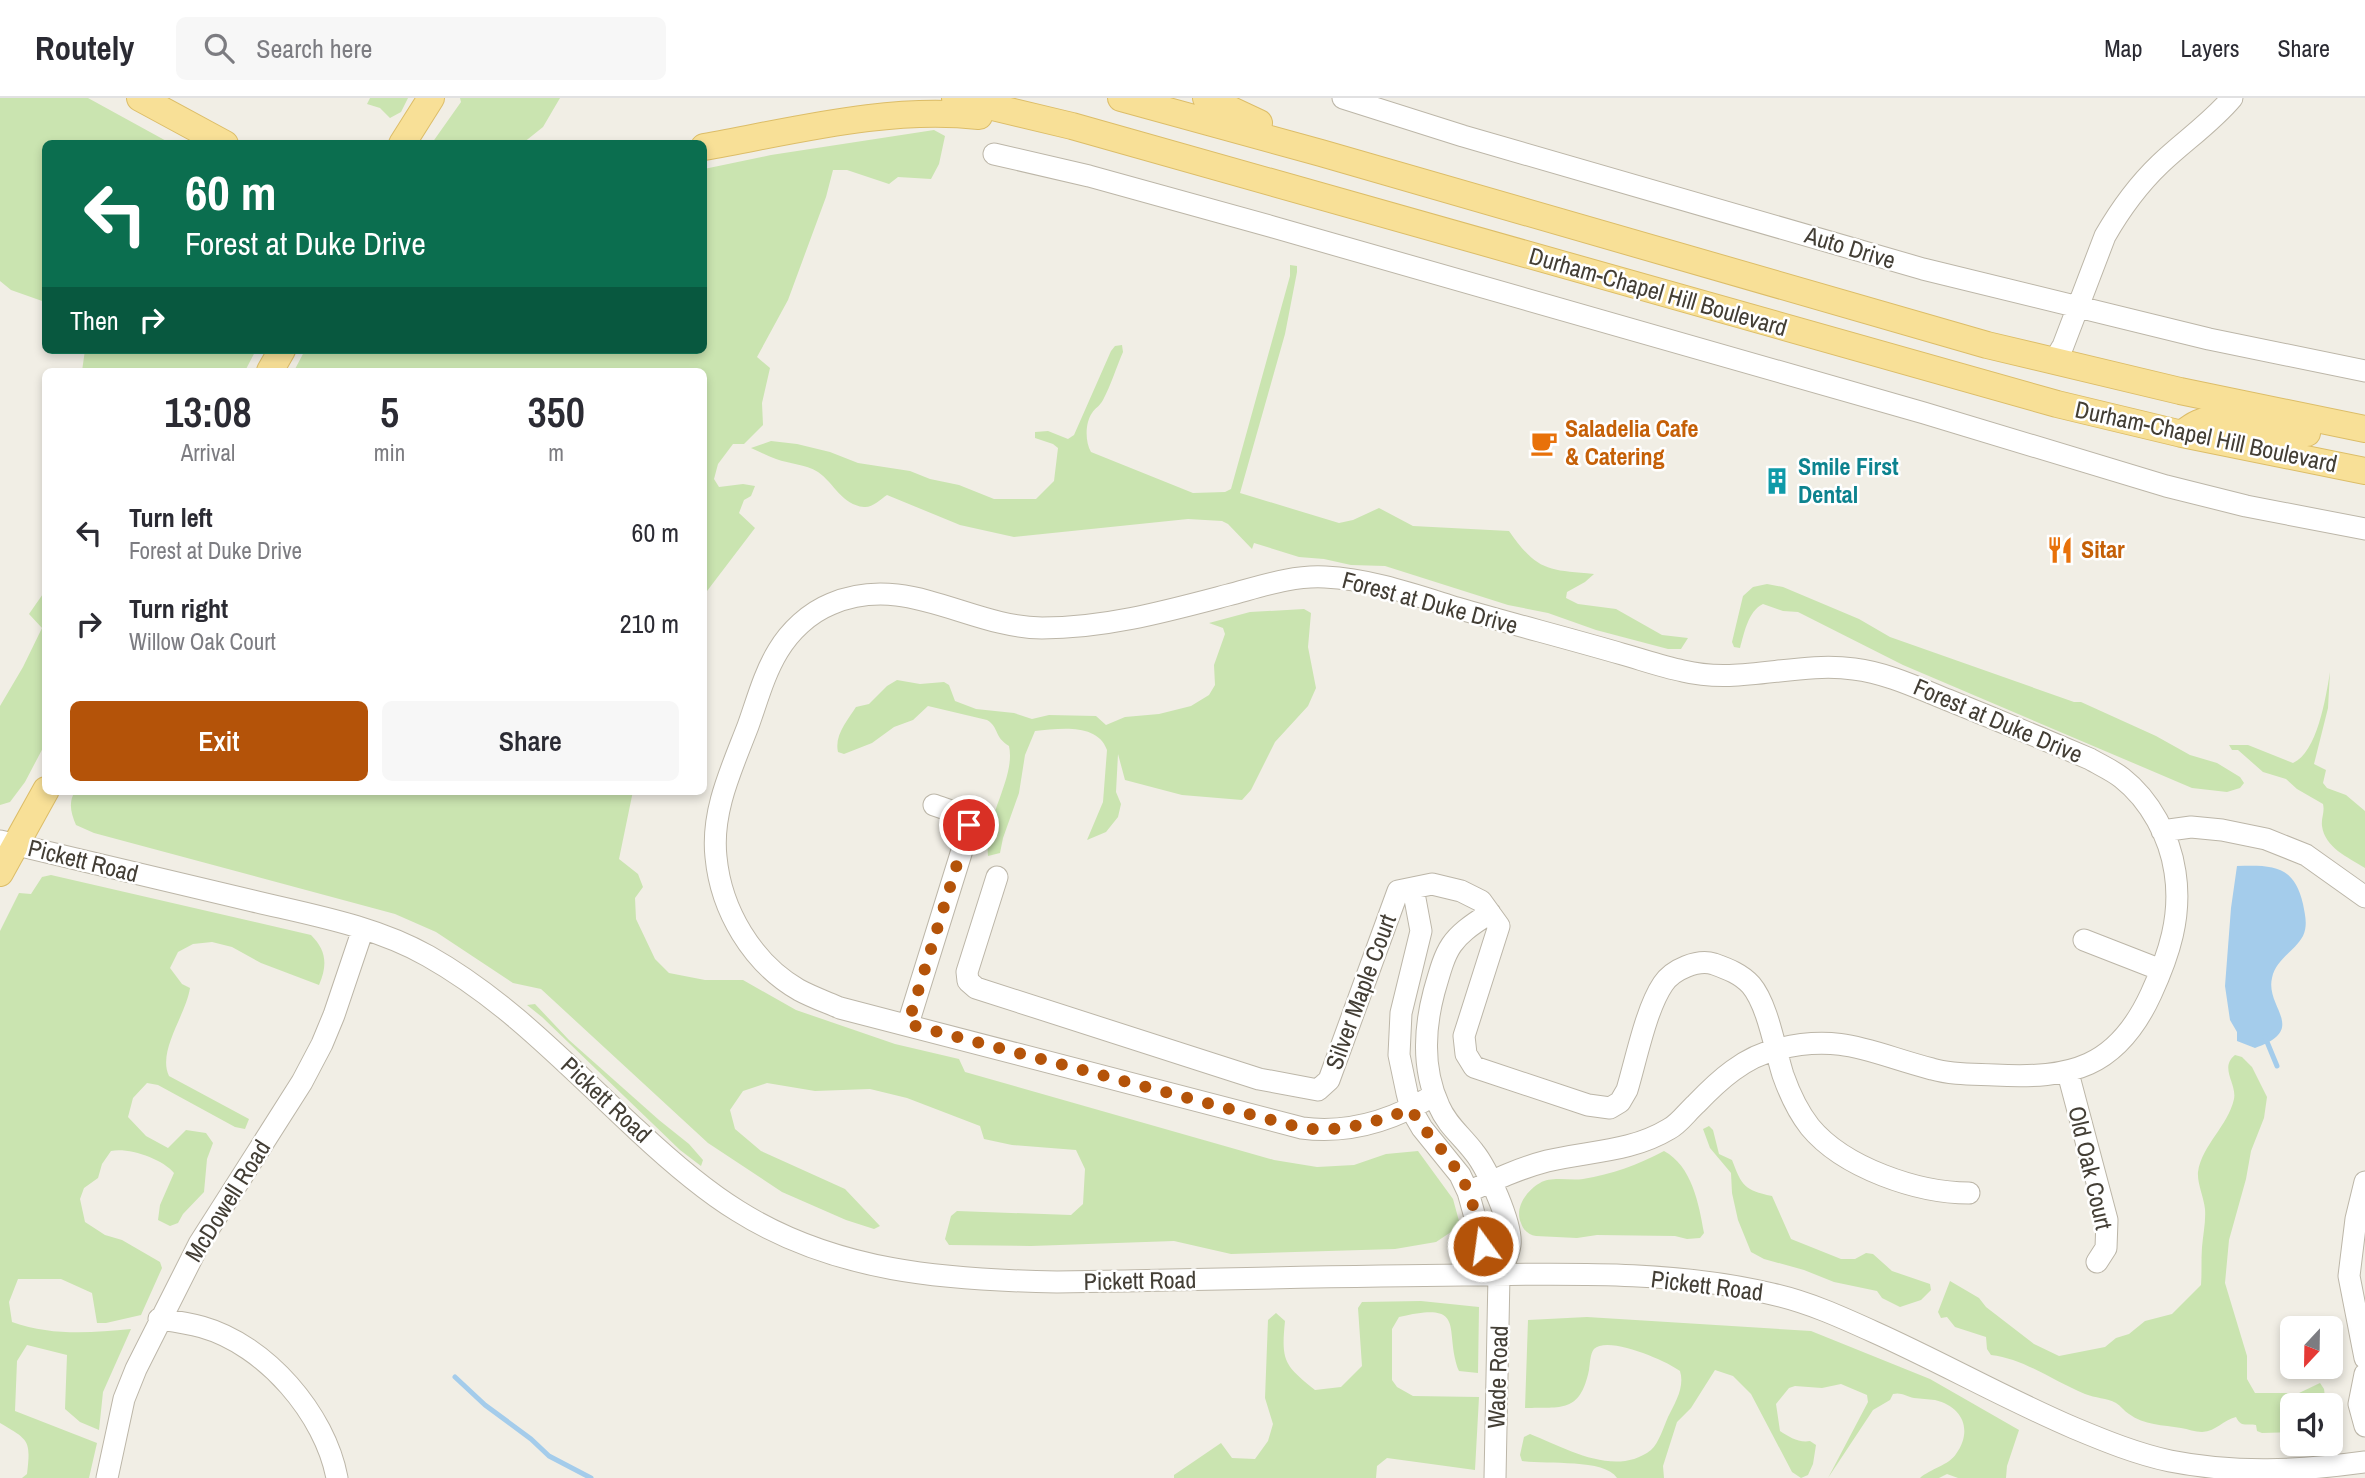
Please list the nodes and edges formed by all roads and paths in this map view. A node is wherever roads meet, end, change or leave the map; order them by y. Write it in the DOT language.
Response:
graph roads {
  1 [pos="140,98"];
  2 [pos="431,98"];
  3 [pos="955,98"];
  4 [pos="1121,98"];
  5 [pos="1206,98"];
  6 [pos="1343,98"];
  7 [pos="2232,98"];
  8 [pos="1384,105"];
  9 [pos="1072,126"];
  10 [pos="218,140"];
  11 [pos="405,140"];
  12 [pos="707,146"];
  13 [pos="1321,153"];
  14 [pos="994,154"];
  15 [pos="2078,307"];
  16 [pos="1756,319"];
  17 [pos="2054,361"];
  18 [pos="2365,371"];
  19 [pos="2365,429"];
  20 [pos="2182,434"];
  21 [pos="2365,438"];
  22 [pos="2365,471"];
  23 [pos="2365,529"];
  24 [pos="42,795"];
  25 [pos="934,805"];
  26 [pos="2162,831"];
  27 [pos="8,842"];
  28 [pos="0,873"];
  29 [pos="997,877"];
  30 [pos="1413,888"];
  31 [pos="2365,897"];
  32 [pos="1490,912"];
  33 [pos="363,929"];
  34 [pos="2084,940"];
  35 [pos="2161,970"];
  36 [pos="908,1024"];
  37 [pos="1776,1049"];
  38 [pos="2067,1073"];
  39 [pos="1434,1095"];
  40 [pos="1411,1109"];
  41 [pos="1490,1182"];
  42 [pos="2365,1182"];
  43 [pos="1468,1192"];
  44 [pos="1969,1193"];
  45 [pos="2097,1262"];
  46 [pos="1499,1275"];
  47 [pos="159,1319"];
  48 [pos="2365,1358"];
  49 [pos="2365,1374"];
  50 [pos="2362,1403"];
  51 [pos="2365,1426"];
  52 [pos="2365,1462"];
  53 [pos="107,1478"];
  54 [pos="337,1478"];
  55 [pos="1495,1478"];
  1 -- 10 [label="main road"];
  2 -- 11 [label="main road"];
  3 -- 9 [label="main road, Durham-Chapel Hill Boulevard"];
  4 -- 13 [label="main road, Durham-Chapel Hill Boulevard"];
  5 -- 13 [label="main road"];
  6 -- 8 [label="street, Auto Drive"];
  7 -- 15 [label="street"];
  8 -- 15 [label="street, Auto Drive"];
  9 -- 12 [label="main road"];
  9 -- 16 [label="main road, Durham-Chapel Hill Boulevard"];
  13 -- 17 [label="main road, Durham-Chapel Hill Boulevard"];
  14 -- 23 [label="street"];
  15 -- 17 [label="street"];
  15 -- 18 [label="street, Auto Drive"];
  16 -- 17 [label="main road"];
  16 -- 20 [label="main road, Durham-Chapel Hill Boulevard"];
  17 -- 19 [label="main road, Durham-Chapel Hill Boulevard"];
  20 -- 21 [label="main road"];
  20 -- 22 [label="main road, Durham-Chapel Hill Boulevard"];
  24 -- 27 [label="main road"];
  25 -- 36 [label="street"];
  26 -- 31 [label="street"];
  26 -- 35 [label="street, Forest at Duke Drive"];
  26 -- 36 [label="street, Forest at Duke Drive"];
  27 -- 28 [label="main road"];
  27 -- 33 [label="street, Pickett Road"];
  29 -- 30 [label="street, Silver Maple Court"];
  30 -- 32 [label="street, Silver Maple Court"];
  30 -- 40 [label="street"];
  32 -- 37 [label="street"];
  32 -- 39 [label="street"];
  33 -- 46 [label="street, Pickett Road"];
  33 -- 47 [label="street, McDowell Road"];
  34 -- 35 [label="street"];
  35 -- 38 [label="street, Forest at Duke Drive"];
  36 -- 40 [label="street, Forest at Duke Drive"];
  37 -- 38 [label="street, Forest at Duke Drive"];
  37 -- 41 [label="street, Forest at Duke Drive"];
  37 -- 44 [label="street"];
  38 -- 45 [label="street, Old Oak Court"];
  39 -- 40 [label="street, Forest at Duke Drive"];
  39 -- 41 [label="street"];
  40 -- 43 [label="street"];
  41 -- 43 [label="street, Forest at Duke Drive"];
  41 -- 46 [label="street"];
  42 -- 48 [label="street"];
  43 -- 46 [label="street"];
  46 -- 52 [label="street, Pickett Road"];
  46 -- 55 [label="street, Wade Road"];
  47 -- 53 [label="street, McDowell Road"];
  47 -- 54 [label="street"];
  49 -- 50 [label="street"];
  50 -- 51 [label="street"];
}
